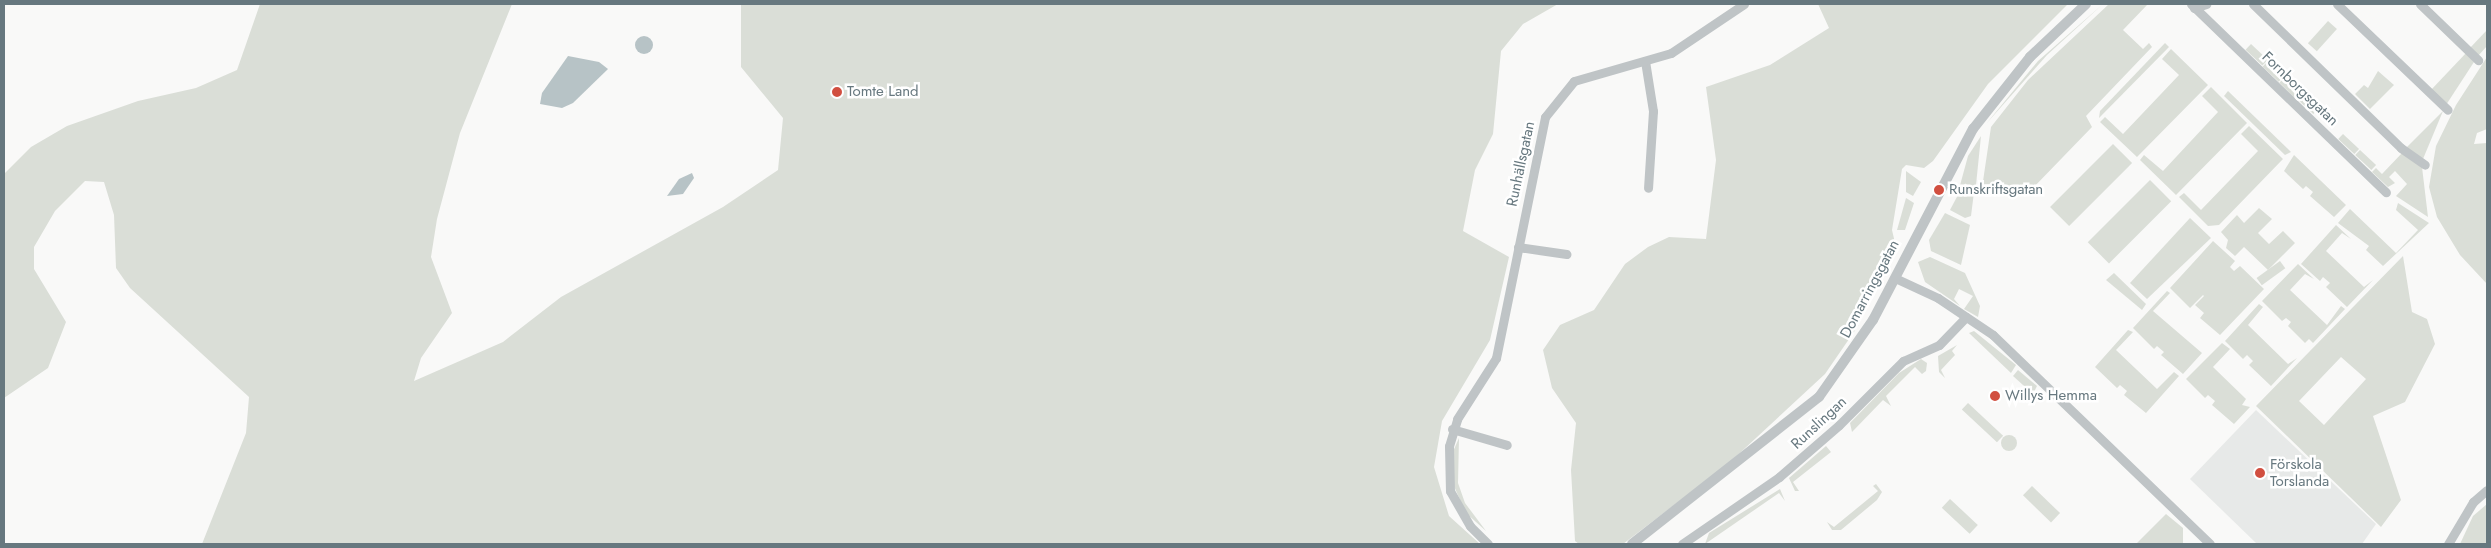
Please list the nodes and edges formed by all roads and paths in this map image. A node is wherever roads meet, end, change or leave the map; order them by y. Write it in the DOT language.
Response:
graph roads {
  1 [pos="1744,4"];
  2 [pos="2086,4"];
  3 [pos="2206,4"];
  4 [pos="2253,4"];
  5 [pos="2337,4"];
  6 [pos="2420,4"];
  7 [pos="2193,6"];
  8 [pos="2478,60"];
  9 [pos="1645,61"];
  10 [pos="2448,110"];
  11 [pos="2424,165"];
  12 [pos="1648,188"];
  13 [pos="2386,192"];
  14 [pos="1518,247"];
  15 [pos="1566,254"];
  16 [pos="1895,278"];
  17 [pos="1966,317"];
  18 [pos="1452,429"];
  19 [pos="1508,446"];
  20 [pos="2487,490"];
  21 [pos="1488,544"];
  22 [pos="1632,544"];
  23 [pos="1682,544"];
  24 [pos="2210,544"];
  25 [pos="2448,544"];
  1 -- 9 [label="street, Runhällsgatan"];
  2 -- 16 [label="street, Domarringsgatan"];
  3 -- 7 [label="street, Fornborgsgatan"];
  4 -- 11 [label="street, Fornborgsgatan"];
  5 -- 10 [label="street"];
  6 -- 8 [label="street"];
  7 -- 13 [label="street, Fornborgsgatan"];
  9 -- 12 [label="street"];
  9 -- 14 [label="street, Runhällsgatan"];
  14 -- 15 [label="street"];
  14 -- 18 [label="street, Runhällsgatan"];
  16 -- 17 [label="street"];
  16 -- 22 [label="street, Domarringsgatan"];
  17 -- 23 [label="street, Runslingan"];
  17 -- 24 [label="street"];
  18 -- 19 [label="street"];
  18 -- 21 [label="street, Runhällsgatan"];
  20 -- 25 [label="street"];
}
